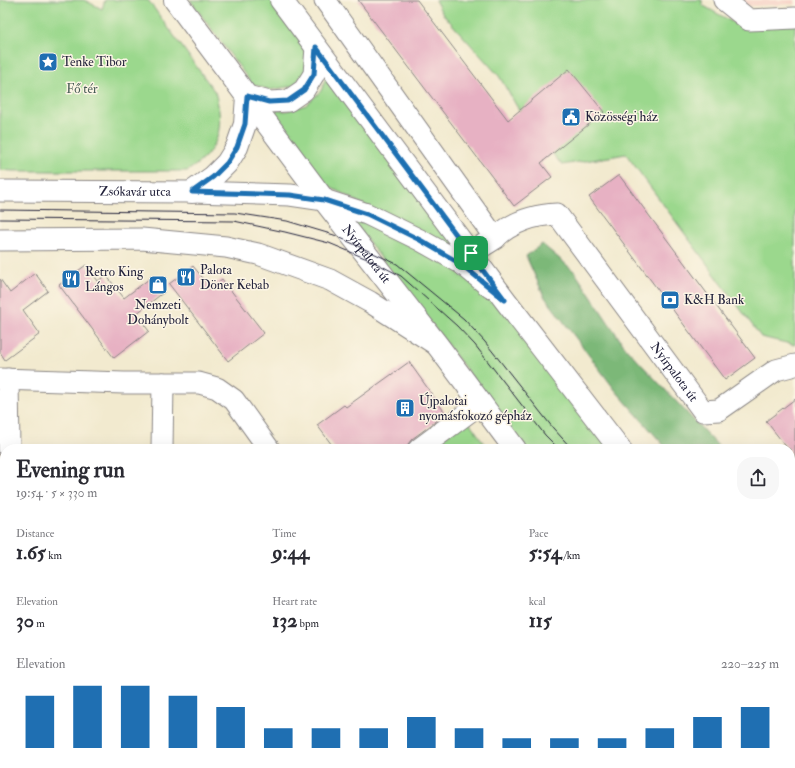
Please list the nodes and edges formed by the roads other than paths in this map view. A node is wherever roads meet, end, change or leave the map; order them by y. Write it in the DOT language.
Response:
graph roads {
  1 [pos="175,0"];
  2 [pos="281,0"];
  3 [pos="325,0"];
  4 [pos="724,0"];
  5 [pos="795,18"];
  6 [pos="316,47"];
  7 [pos="247,96"];
  8 [pos="0,191"];
  9 [pos="192,192"];
  10 [pos="324,200"];
  11 [pos="495,238"];
  12 [pos="0,240"];
  13 [pos="471,253"];
  14 [pos="505,300"];
  15 [pos="438,346"];
  16 [pos="795,365"];
  17 [pos="4,379"];
  18 [pos="163,383"];
  19 [pos="481,403"];
  20 [pos="602,425"];
  21 [pos="9,444"];
  22 [pos="162,444"];
  23 [pos="265,444"];
  24 [pos="426,444"];
  25 [pos="511,444"];
  26 [pos="616,444"];
  27 [pos="623,444"];
  1 -- 7 [label="main road, Nyírpalota út"];
  2 -- 6 [label="main road"];
  3 -- 11 [label="street"];
  4 -- 5 [label="street"];
  6 -- 7 [label="street"];
  6 -- 13 [label="main road"];
  7 -- 9 [label="main road"];
  7 -- 10 [label="main road, Nyírpalota út"];
  8 -- 9 [label="street, Zsókavár utca"];
  9 -- 10 [label="street, Zsókavár utca"];
  10 -- 14 [label="street, Zsókavár utca"];
  10 -- 15 [label="main road, Nyírpalota út"];
  11 -- 13 [label="main road"];
  11 -- 16 [label="street, Nyírpalota út"];
  12 -- 15 [label="street"];
  13 -- 14 [label="main road"];
  14 -- 20 [label="main road"];
  15 -- 19 [label="main road, Nyírpalota út"];
  17 -- 18 [label="street"];
  17 -- 21 [label="street"];
  18 -- 22 [label="street"];
  18 -- 23 [label="street"];
  19 -- 24 [label="street"];
  19 -- 25 [label="main road, Nyírpalota út"];
  20 -- 26 [label="main road"];
  20 -- 27 [label="street"];
}
